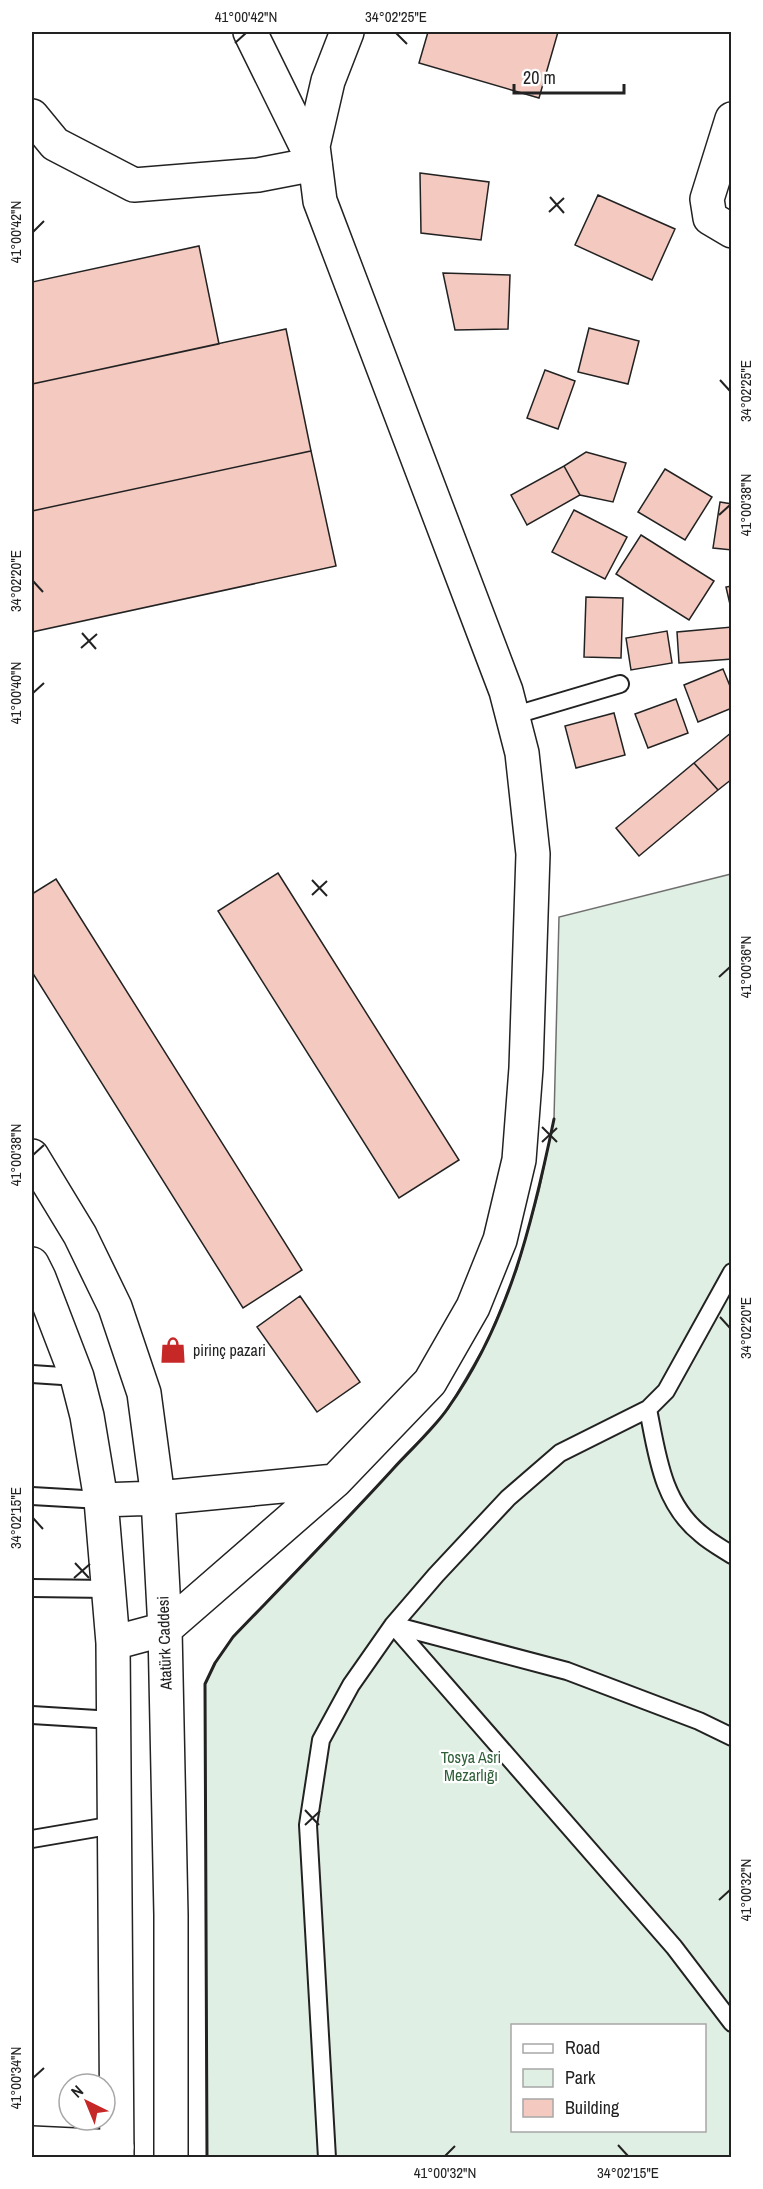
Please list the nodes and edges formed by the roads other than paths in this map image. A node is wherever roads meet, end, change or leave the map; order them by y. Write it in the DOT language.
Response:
graph roads {
  1 [pos="250,32"];
  2 [pos="347,32"];
  3 [pos="32,116"];
  4 [pos="732,119"];
  5 [pos="315,164"];
  6 [pos="732,231"];
  7 [pos="620,684"];
  8 [pos="512,716"];
  9 [pos="32,1156"];
  10 [pos="732,1272"];
  11 [pos="34,1273"];
  12 [pos="32,1374"];
  13 [pos="77,1377"];
  14 [pos="648,1409"];
  15 [pos="335,1481"];
  16 [pos="32,1496"];
  17 [pos="158,1498"];
  18 [pos="101,1500"];
  19 [pos="732,1555"];
  20 [pos="32,1588"];
  21 [pos="108,1590"];
  22 [pos="393,1625"];
  23 [pos="165,1629"];
  24 [pos="113,1643"];
  25 [pos="32,1715"];
  26 [pos="113,1720"];
  27 [pos="732,1737"];
  28 [pos="114,1825"];
  29 [pos="32,1839"];
  30 [pos="732,2023"];
  31 [pos="32,2143"];
  32 [pos="117,2152"];
  33 [pos="171,2157"];
  34 [pos="327,2157"];
  1 -- 5 [label="main road"];
  2 -- 5 [label="main road"];
  3 -- 5 [label="main road"];
  4 -- 6 [label="main road"];
  5 -- 8 [label="main road"];
  7 -- 8 [label="lane"];
  8 -- 15 [label="main road"];
  9 -- 17 [label="main road, Atatürk Caddesi"];
  10 -- 14 [label="lane"];
  11 -- 13 [label="main road"];
  12 -- 13 [label="lane"];
  13 -- 18 [label="main road"];
  14 -- 19 [label="lane"];
  14 -- 22 [label="lane"];
  15 -- 17 [label="main road"];
  15 -- 23 [label="main road"];
  16 -- 18 [label="lane"];
  17 -- 18 [label="main road"];
  17 -- 23 [label="main road, Atatürk Caddesi"];
  18 -- 21 [label="main road"];
  20 -- 21 [label="lane"];
  21 -- 24 [label="main road"];
  22 -- 27 [label="lane"];
  22 -- 30 [label="lane"];
  22 -- 34 [label="lane"];
  23 -- 24 [label="main road"];
  23 -- 33 [label="main road, Atatürk Caddesi"];
  24 -- 26 [label="main road"];
  25 -- 26 [label="lane"];
  26 -- 28 [label="main road"];
  28 -- 29 [label="lane"];
  28 -- 32 [label="main road"];
  31 -- 32 [label="main road"];
}
